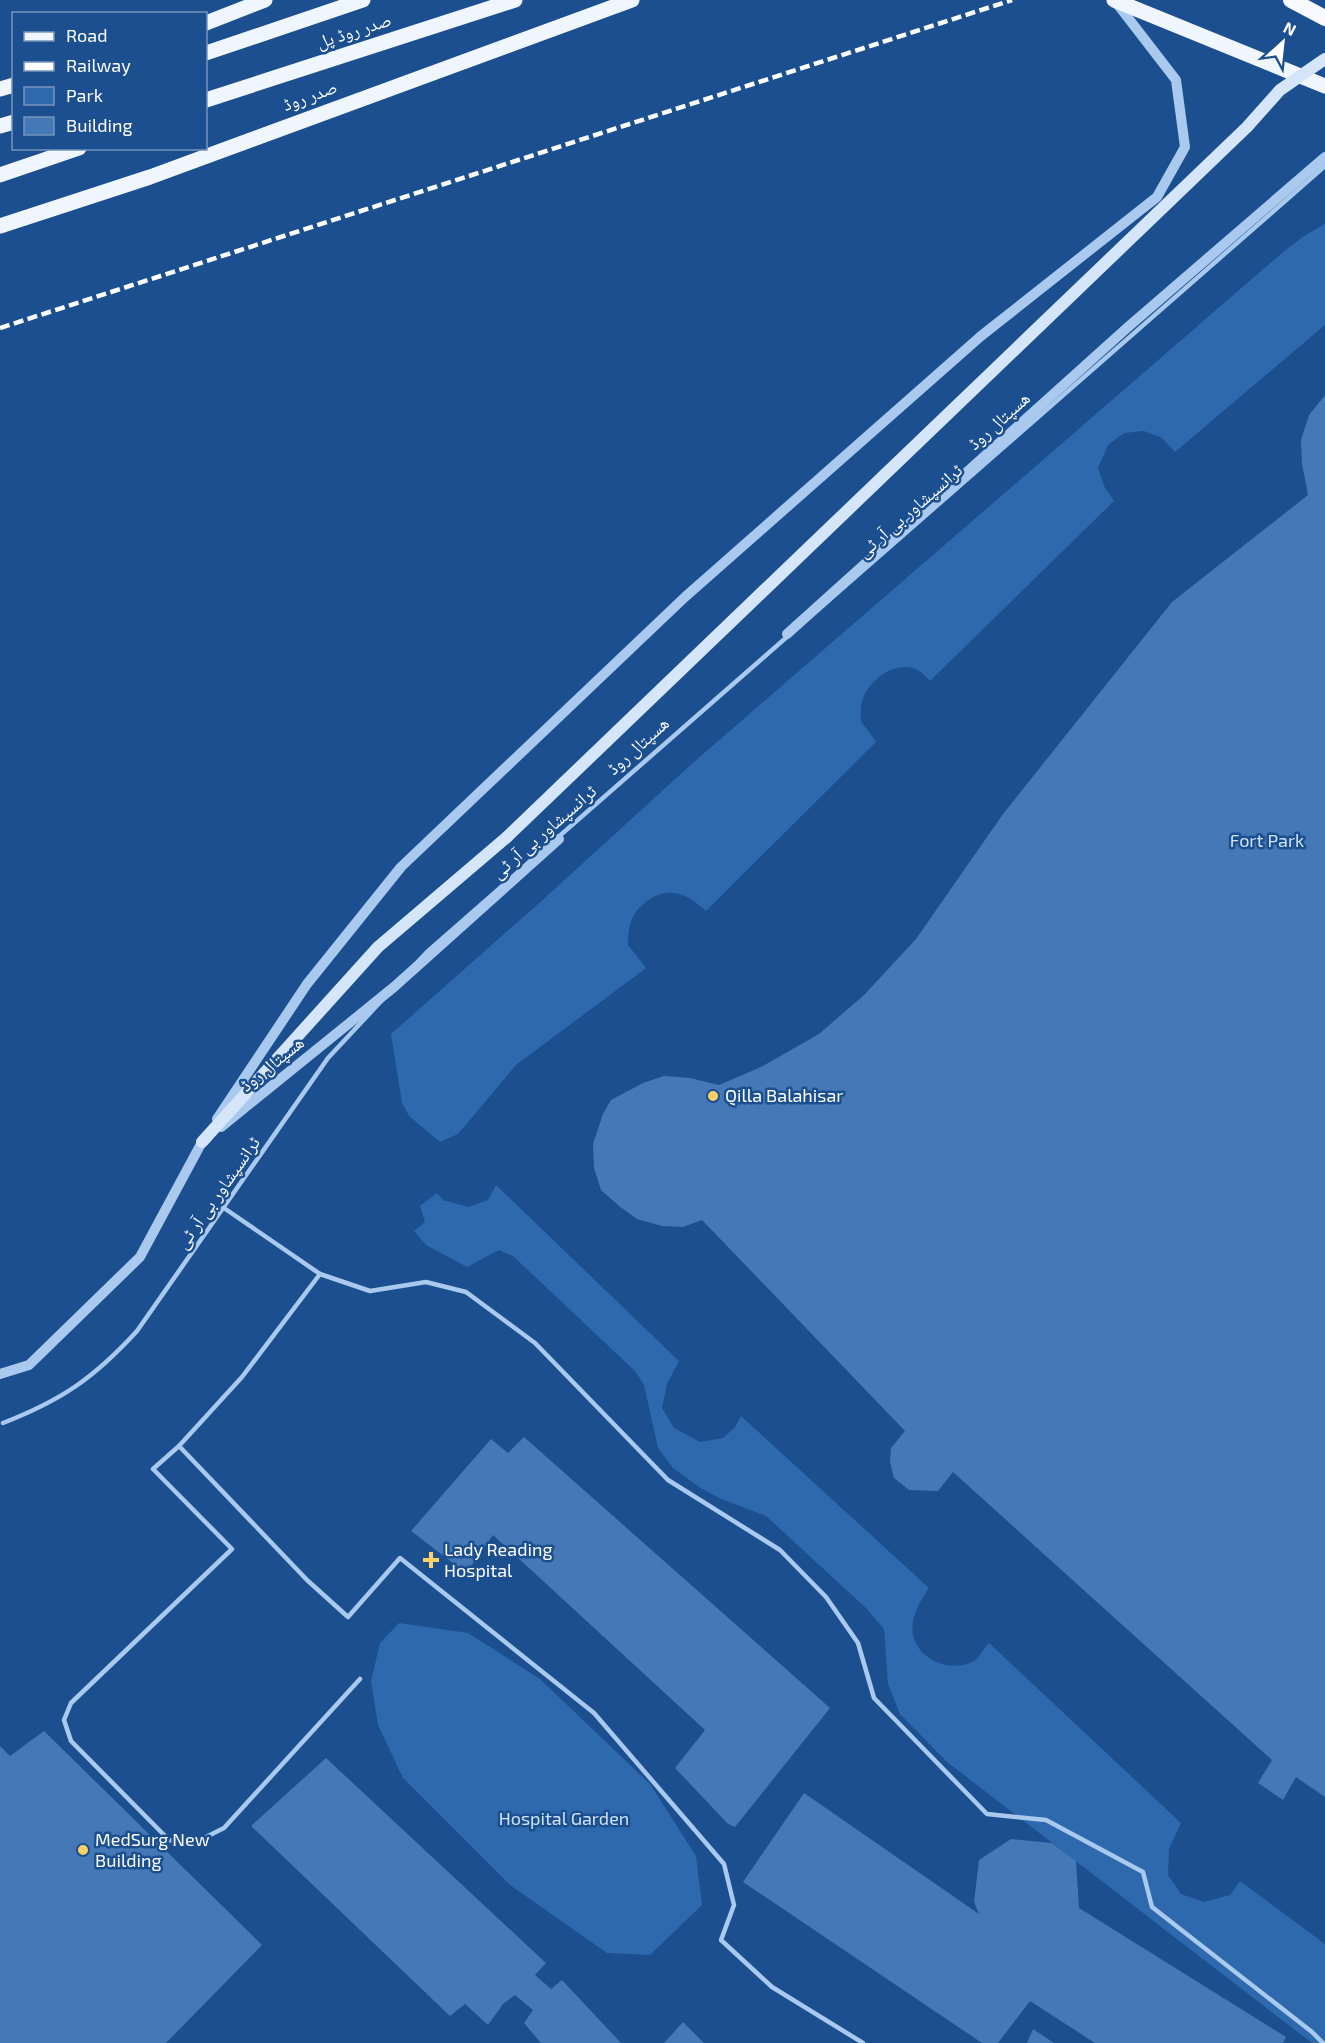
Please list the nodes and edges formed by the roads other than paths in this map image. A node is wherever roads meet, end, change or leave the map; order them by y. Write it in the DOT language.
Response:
graph roads {
  1 [pos="265,0"];
  2 [pos="363,0"];
  3 [pos="515,0"];
  4 [pos="632,0"];
  5 [pos="1115,0"];
  6 [pos="1291,0"];
  7 [pos="1325,18"];
  8 [pos="207,23"];
  9 [pos="207,53"];
  10 [pos="1325,59"];
  11 [pos="1325,86"];
  12 [pos="207,100"];
  13 [pos="73,150"];
  14 [pos="1325,157"];
  15 [pos="1325,166"];
  16 [pos="0,175"];
  17 [pos="0,226"];
  18 [pos="202,1142"];
  19 [pos="224,1208"];
  20 [pos="320,1274"];
  21 [pos="0,1374"];
  22 [pos="1,1424"];
  23 [pos="178,1446"];
  24 [pos="360,1679"];
  25 [pos="863,2043"];
  26 [pos="1323,2043"];
  1 -- 8 [label="main road"];
  2 -- 9 [label="main road, صدر روڈ پل"];
  3 -- 12 [label="main road, صدر روڈ پل"];
  4 -- 17 [label="main road, صدر روڈ"];
  5 -- 11 [label="main road"];
  5 -- 18 [label="street"];
  6 -- 7 [label="highway"];
  10 -- 18 [label="main road, bridge"];
  13 -- 16 [label="main road"];
  14 -- 18 [label="street, ھسپتال روڈ"];
  15 -- 19 [label="lane, ٹرانسپشاور بی آر ٹی, bridge"];
  18 -- 21 [label="street, ھسپتال روڈ"];
  19 -- 20 [label="lane"];
  19 -- 22 [label="lane, ٹرانسپشاور بی آر ٹی, bridge"];
  20 -- 23 [label="lane"];
  20 -- 26 [label="lane"];
  23 -- 24 [label="lane"];
  23 -- 25 [label="lane"];
}
